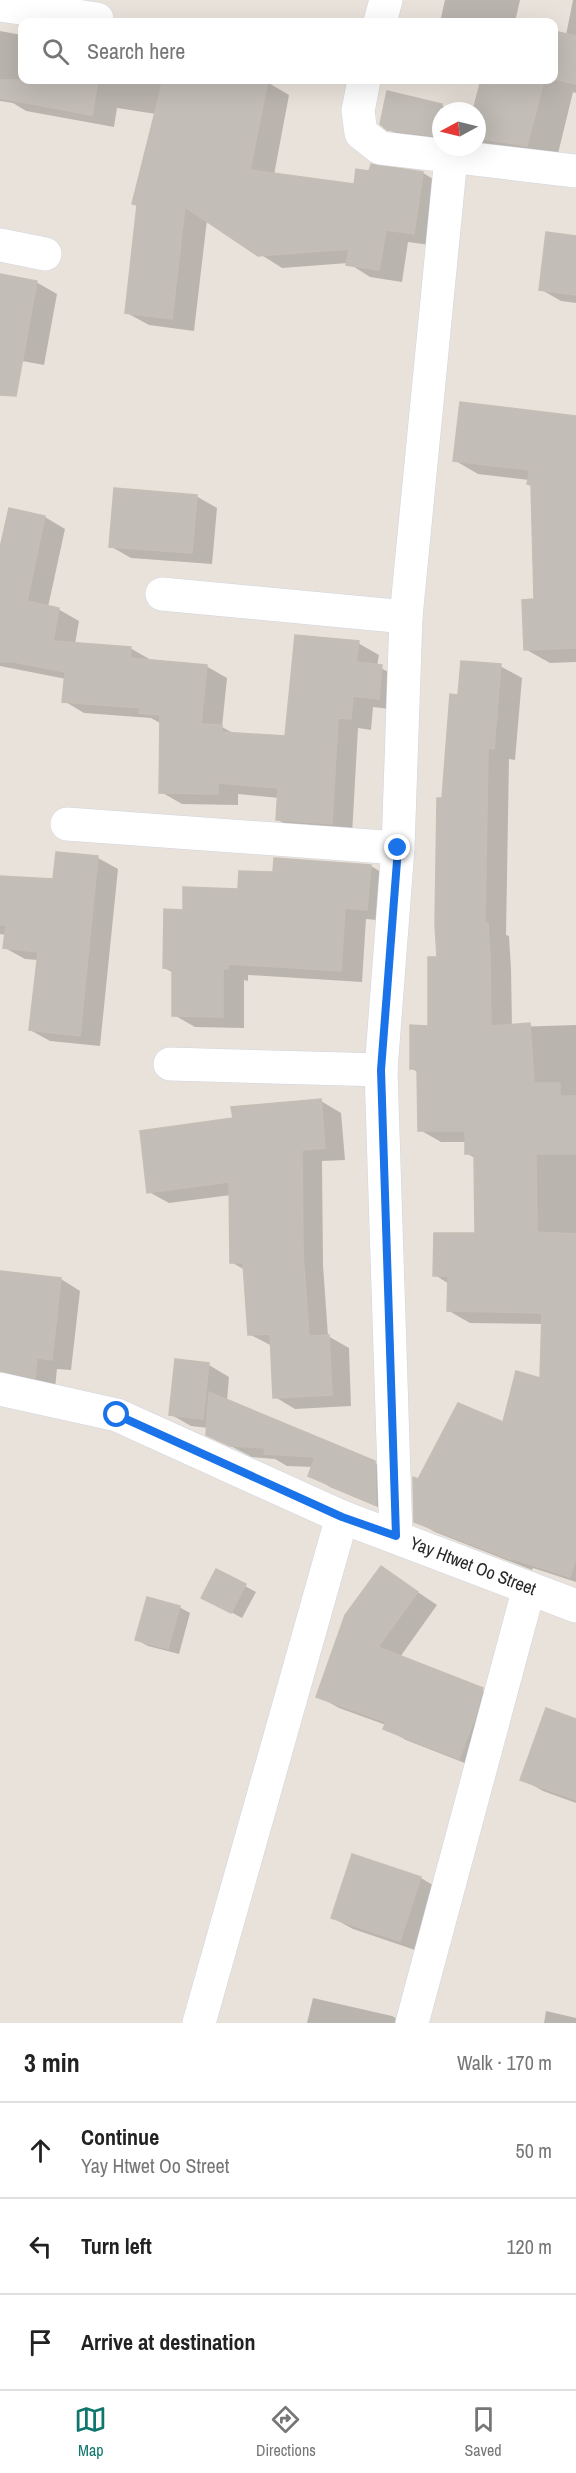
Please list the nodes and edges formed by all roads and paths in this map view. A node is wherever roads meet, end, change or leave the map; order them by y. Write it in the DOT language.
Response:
graph roads {
  1 [pos="386,0"];
  2 [pos="0,5"];
  3 [pos="90,18"];
  4 [pos="381,18"];
  5 [pos="363,84"];
  6 [pos="452,157"];
  7 [pos="576,171"];
  8 [pos="0,245"];
  9 [pos="45,254"];
  10 [pos="162,594"];
  11 [pos="406,617"];
  12 [pos="67,824"];
  13 [pos="398,848"];
  14 [pos="170,1064"];
  15 [pos="381,1070"];
  16 [pos="0,1389"];
  17 [pos="342,1517"];
  18 [pos="396,1536"];
  19 [pos="529,1588"];
  20 [pos="576,1606"];
  21 [pos="199,2023"];
  22 [pos="412,2023"];
  1 -- 4 [label="street"];
  2 -- 3 [label="street"];
  5 -- 6 [label="street"];
  6 -- 7 [label="street"];
  6 -- 11 [label="street"];
  8 -- 9 [label="street"];
  10 -- 11 [label="street"];
  11 -- 13 [label="street"];
  12 -- 13 [label="street"];
  13 -- 15 [label="street"];
  14 -- 15 [label="street"];
  15 -- 18 [label="street"];
  16 -- 17 [label="street, Yay Htwet Oo Street"];
  17 -- 18 [label="street, Yay Htwet Oo Street"];
  17 -- 21 [label="street"];
  18 -- 19 [label="street, Yay Htwet Oo Street"];
  19 -- 20 [label="street, Yay Htwet Oo Street"];
  19 -- 22 [label="street"];
}
